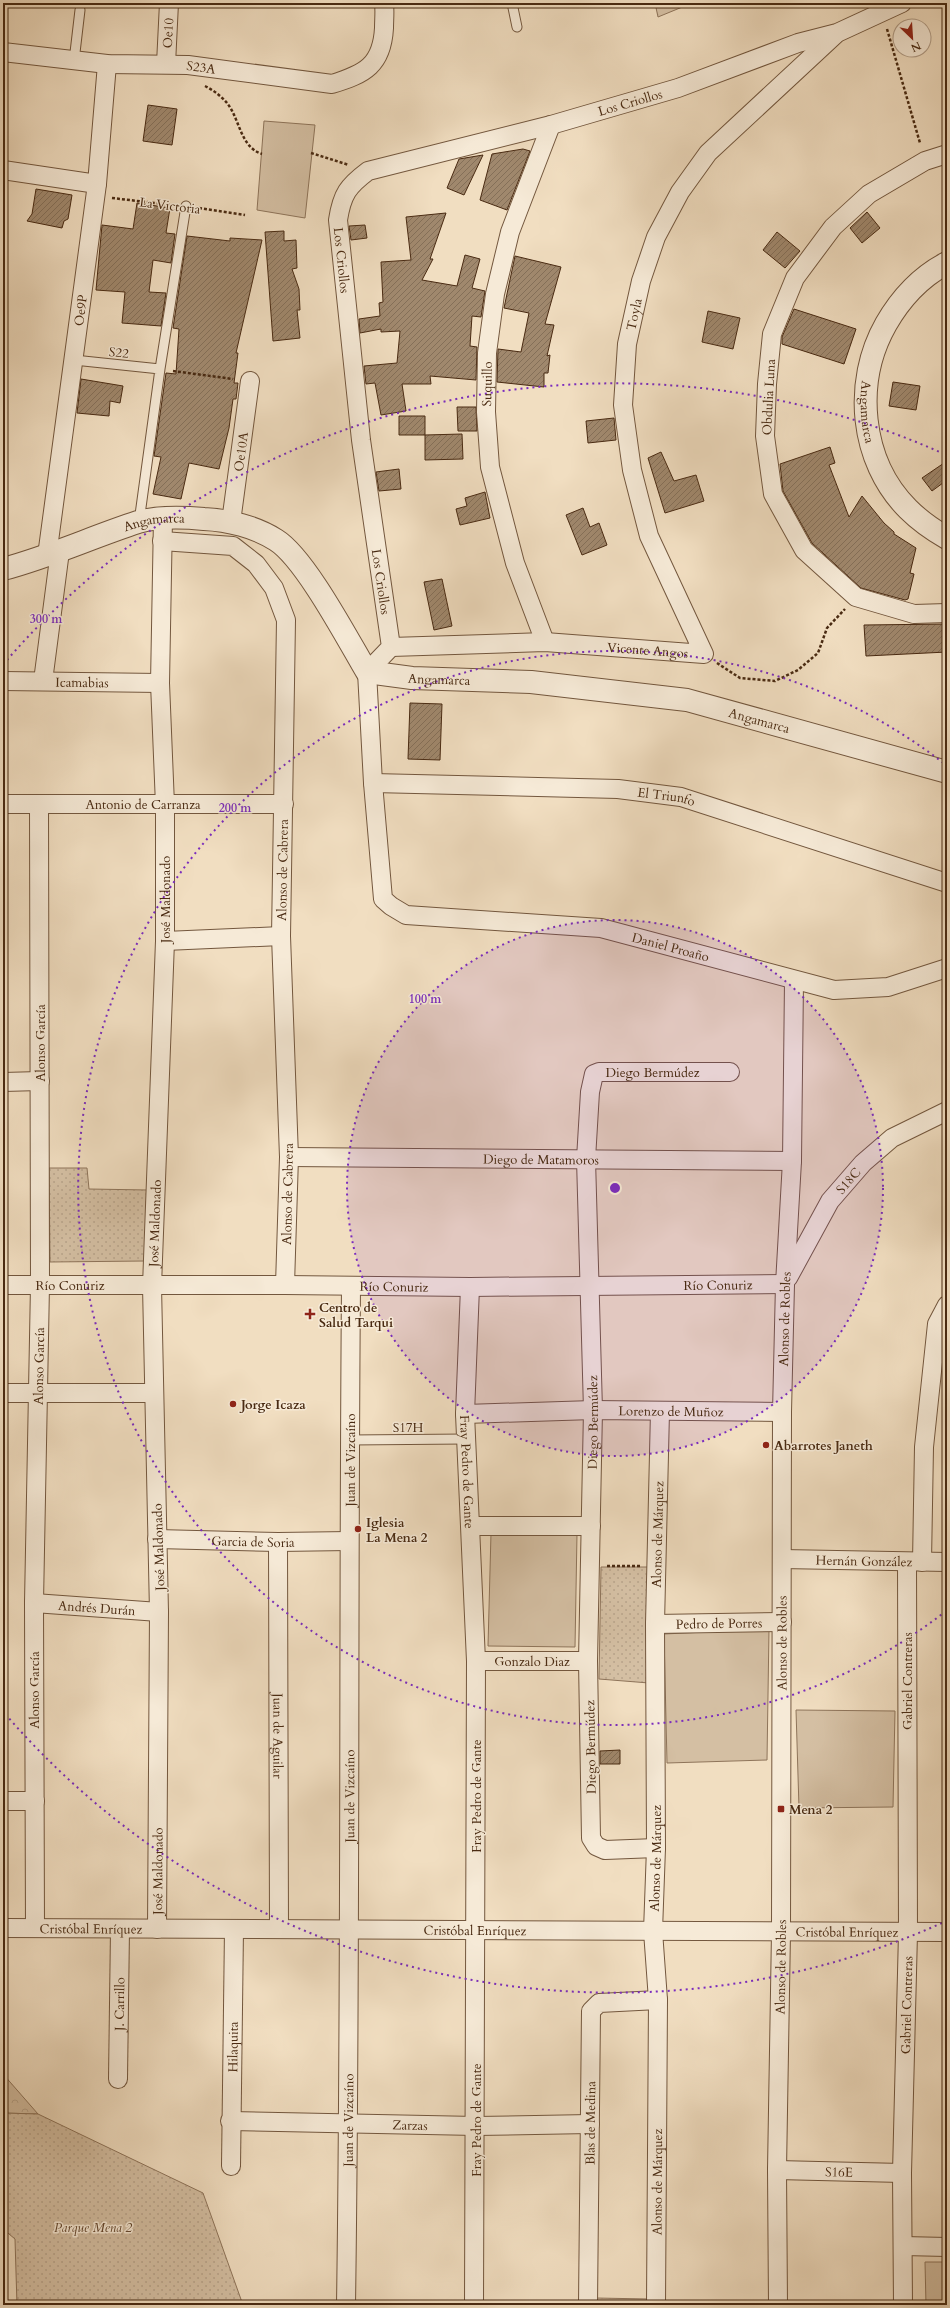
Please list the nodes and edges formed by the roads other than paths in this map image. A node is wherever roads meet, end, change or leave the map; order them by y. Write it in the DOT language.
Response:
graph roads {
  1 [pos="169,3"];
  2 [pos="384,3"];
  3 [pos="512,3"];
  4 [pos="902,3"];
  5 [pos="80,10"];
  6 [pos="517,27"];
  7 [pos="837,33"];
  8 [pos="3,52"];
  9 [pos="74,61"];
  10 [pos="107,64"];
  11 [pos="166,64"];
  12 [pos="551,125"];
  13 [pos="947,154"];
  14 [pos="3,170"];
  15 [pos="96,190"];
  16 [pos="186,206"];
  17 [pos="947,263"];
  18 [pos="74,360"];
  19 [pos="160,369"];
  20 [pos="250,381"];
  21 [pos="163,518"];
  22 [pos="139,522"];
  23 [pos="231,522"];
  24 [pos="947,538"];
  25 [pos="162,541"];
  26 [pos="54,554"];
  27 [pos="3,569"];
  28 [pos="947,613"];
  29 [pos="545,642"];
  30 [pos="391,647"];
  31 [pos="704,654"];
  32 [pos="367,672"];
  33 [pos="3,681"];
  34 [pos="43,681"];
  35 [pos="160,683"];
  36 [pos="947,772"];
  37 [pos="373,783"];
  38 [pos="3,804"];
  39 [pos="284,804"];
  40 [pos="39,805"];
  41 [pos="165,805"];
  42 [pos="947,883"];
  43 [pos="281,936"];
  44 [pos="164,941"];
  45 [pos="947,968"];
  46 [pos="794,981"];
  47 [pos="730,1072"];
  48 [pos="40,1081"];
  49 [pos="3,1082"];
  50 [pos="947,1111"];
  51 [pos="289,1157"];
  52 [pos="586,1159"];
  53 [pos="792,1161"];
  54 [pos="785,1284"];
  55 [pos="3,1285"];
  56 [pos="40,1285"];
  57 [pos="285,1285"];
  58 [pos="152,1286"];
  59 [pos="351,1287"];
  60 [pos="470,1287"];
  61 [pos="590,1287"];
  62 [pos="947,1304"];
  63 [pos="3,1393"];
  64 [pos="154,1393"];
  65 [pos="38,1394"];
  66 [pos="593,1410"];
  67 [pos="660,1411"];
  68 [pos="782,1412"];
  69 [pos="465,1414"];
  70 [pos="466,1439"];
  71 [pos="350,1440"];
  72 [pos="471,1526"];
  73 [pos="591,1526"];
  74 [pos="157,1539"];
  75 [pos="349,1541"];
  76 [pos="278,1542"];
  77 [pos="782,1559"];
  78 [pos="914,1562"];
  79 [pos="947,1562"];
  80 [pos="34,1604"];
  81 [pos="160,1612"];
  82 [pos="782,1622"];
  83 [pos="655,1624"];
  84 [pos="476,1661"];
  85 [pos="588,1661"];
  86 [pos="3,1801"];
  87 [pos="35,1801"];
  88 [pos="656,1848"];
  89 [pos="3,1928"];
  90 [pos="36,1928"];
  91 [pos="120,1929"];
  92 [pos="158,1929"];
  93 [pos="234,1929"];
  94 [pos="279,1930"];
  95 [pos="348,1930"];
  96 [pos="476,1930"];
  97 [pos="654,1931"];
  98 [pos="781,1932"];
  99 [pos="947,1932"];
  100 [pos="908,1933"];
  101 [pos="658,2000"];
  102 [pos="118,2080"];
  103 [pos="230,2121"];
  104 [pos="349,2124"];
  105 [pos="590,2124"];
  106 [pos="476,2126"];
  107 [pos="231,2166"];
  108 [pos="777,2170"];
  109 [pos="902,2173"];
  110 [pos="902,2246"];
  111 [pos="947,2247"];
  112 [pos="346,2305"];
  113 [pos="474,2305"];
  114 [pos="588,2305"];
  115 [pos="656,2305"];
  116 [pos="778,2305"];
  117 [pos="903,2305"];
  1 -- 11 [label="street, Oe10"];
  2 -- 11 [label="street, S23A"];
  3 -- 6 [label="lane"];
  4 -- 7 [label="street, Los Criollos"];
  5 -- 9 [label="lane"];
  7 -- 12 [label="street, Los Criollos"];
  7 -- 31 [label="street, Toyla"];
  8 -- 9 [label="street, S23A"];
  9 -- 10 [label="street, S23A"];
  10 -- 11 [label="street, S23A"];
  10 -- 15 [label="street, Oe9P"];
  12 -- 29 [label="street, Suquillo"];
  12 -- 30 [label="street, Los Criollos"];
  13 -- 28 [label="street, Obdulia Luna"];
  14 -- 15 [label="street"];
  15 -- 18 [label="street, Oe9P"];
  16 -- 19 [label="lane"];
  17 -- 24 [label="street, Angamarca"];
  18 -- 19 [label="lane, S22"];
  18 -- 26 [label="street, Oe9P"];
  19 -- 22 [label="lane"];
  20 -- 23 [label="street, Oe10A"];
  21 -- 22 [label="street, Angamarca"];
  21 -- 23 [label="street, Angamarca"];
  21 -- 25 [label="street, José Maldonado"];
  22 -- 26 [label="street, Angamarca"];
  23 -- 32 [label="street, Angamarca"];
  25 -- 35 [label="street, José Maldonado"];
  25 -- 39 [label="street, Alonso de Cabrera"];
  26 -- 27 [label="street, Angamarca"];
  26 -- 34 [label="street, Oe9P"];
  29 -- 30 [label="street, Vicente Angos"];
  29 -- 31 [label="street, Vicente Angos"];
  30 -- 32 [label="street"];
  32 -- 36 [label="street, Angamarca"];
  32 -- 37 [label="street"];
  33 -- 34 [label="street, Icamabias"];
  34 -- 35 [label="street, Icamabias"];
  35 -- 41 [label="street, José Maldonado"];
  37 -- 42 [label="street, El Triunfo"];
  37 -- 46 [label="street, Daniel Proaño"];
  38 -- 40 [label="street, Antonio de Carranza"];
  39 -- 41 [label="street, Antonio de Carranza"];
  39 -- 43 [label="street, Alonso de Cabrera"];
  40 -- 41 [label="street, Antonio de Carranza"];
  40 -- 48 [label="street, Alonso García"];
  41 -- 44 [label="street, José Maldonado"];
  43 -- 44 [label="street"];
  43 -- 51 [label="street, Alonso de Cabrera"];
  44 -- 58 [label="street, José Maldonado"];
  45 -- 46 [label="street, Daniel Proaño"];
  46 -- 53 [label="street, Alonso de Robles"];
  47 -- 52 [label="street, Diego Bermúdez"];
  48 -- 49 [label="street"];
  48 -- 56 [label="street, Alonso García"];
  50 -- 54 [label="street, S18C"];
  51 -- 52 [label="street, Diego de Matamoros"];
  51 -- 57 [label="street, Alonso de Cabrera"];
  52 -- 53 [label="street, Diego de Matamoros"];
  52 -- 61 [label="street, Diego Bermúdez"];
  53 -- 54 [label="street, Alonso de Robles"];
  54 -- 61 [label="street, Río Conuriz"];
  54 -- 68 [label="street, Alonso de Robles"];
  55 -- 56 [label="street, Río Conuriz"];
  56 -- 58 [label="street, Río Conuriz"];
  56 -- 65 [label="street, Alonso García"];
  57 -- 58 [label="street, Río Conuriz"];
  57 -- 59 [label="street, Río Conuriz"];
  58 -- 64 [label="street, José Maldonado"];
  59 -- 60 [label="street, Río Conuriz"];
  59 -- 71 [label="street, Juan de Vizcaíno"];
  60 -- 61 [label="street, Río Conuriz"];
  60 -- 69 [label="street, Fray Pedro de Gante"];
  61 -- 66 [label="street, Diego Bermúdez"];
  62 -- 78 [label="street, Gabriel Contreras"];
  63 -- 65 [label="street"];
  64 -- 65 [label="street"];
  64 -- 74 [label="street, José Maldonado"];
  65 -- 80 [label="street, Alonso García"];
  66 -- 67 [label="street, Lorenzo de Muñoz"];
  66 -- 69 [label="street, Lorenzo de Muñoz"];
  66 -- 73 [label="street, Diego Bermúdez"];
  67 -- 68 [label="street, Lorenzo de Muñoz"];
  67 -- 83 [label="street, Alonso de Márquez"];
  68 -- 77 [label="street, Alonso de Robles"];
  69 -- 70 [label="street, Fray Pedro de Gante"];
  70 -- 71 [label="lane, S17H"];
  70 -- 72 [label="street, Fray Pedro de Gante"];
  71 -- 75 [label="street, Juan de Vizcaíno"];
  72 -- 73 [label="street"];
  72 -- 84 [label="street, Fray Pedro de Gante"];
  73 -- 85 [label="street, Diego Bermúdez"];
  74 -- 76 [label="street, Garcia de Soria"];
  74 -- 81 [label="street, José Maldonado"];
  75 -- 76 [label="street, Garcia de Soria"];
  75 -- 95 [label="street, Juan de Vizcaíno"];
  76 -- 94 [label="street, Juan de Aguilar"];
  77 -- 78 [label="street, Hernán González"];
  77 -- 82 [label="street, Alonso de Robles"];
  78 -- 79 [label="street, Hernán González"];
  78 -- 100 [label="street, Gabriel Contreras"];
  80 -- 81 [label="street, Andrés Durán"];
  80 -- 87 [label="street, Alonso García"];
  81 -- 92 [label="street, José Maldonado"];
  82 -- 83 [label="street, Pedro de Porres"];
  82 -- 98 [label="street, Alonso de Robles"];
  83 -- 88 [label="street, Alonso de Márquez"];
  84 -- 85 [label="street, Gonzalo Diaz"];
  84 -- 96 [label="street, Fray Pedro de Gante"];
  85 -- 88 [label="street, Diego Bermúdez"];
  86 -- 87 [label="street"];
  87 -- 90 [label="street, Alonso García"];
  88 -- 97 [label="street, Alonso de Márquez"];
  89 -- 90 [label="street, Cristóbal Enríquez"];
  90 -- 91 [label="street, Cristóbal Enríquez"];
  91 -- 92 [label="street, Cristóbal Enríquez"];
  91 -- 102 [label="street, J. Carrillo"];
  92 -- 93 [label="street, Cristóbal Enríquez"];
  93 -- 94 [label="street, Cristóbal Enríquez"];
  93 -- 103 [label="street, Hilaquita"];
  94 -- 95 [label="street, Cristóbal Enríquez"];
  95 -- 96 [label="street, Cristóbal Enríquez"];
  95 -- 104 [label="street, Juan de Vizcaíno"];
  96 -- 97 [label="street, Cristóbal Enríquez"];
  96 -- 106 [label="street, Fray Pedro de Gante"];
  97 -- 98 [label="street, Cristóbal Enríquez"];
  97 -- 101 [label="street, Alonso de Márquez"];
  98 -- 100 [label="street, Cristóbal Enríquez"];
  98 -- 108 [label="street, Alonso de Robles"];
  99 -- 100 [label="street, Cristóbal Enríquez"];
  100 -- 109 [label="street, Gabriel Contreras"];
  101 -- 105 [label="street, Blas de Medina"];
  101 -- 115 [label="street, Alonso de Márquez"];
  103 -- 104 [label="street, Zarzas"];
  103 -- 107 [label="street, Hilaquita"];
  104 -- 106 [label="street, Zarzas"];
  104 -- 112 [label="street, Juan de Vizcaíno"];
  105 -- 106 [label="street, Zarzas"];
  105 -- 114 [label="street, Blas de Medina"];
  106 -- 113 [label="street, Fray Pedro de Gante"];
  108 -- 109 [label="street, S16E"];
  108 -- 116 [label="street, Alonso de Robles"];
  109 -- 110 [label="street, Gabriel Contreras"];
  110 -- 111 [label="street"];
  110 -- 117 [label="street, Gabriel Contreras"];
}
